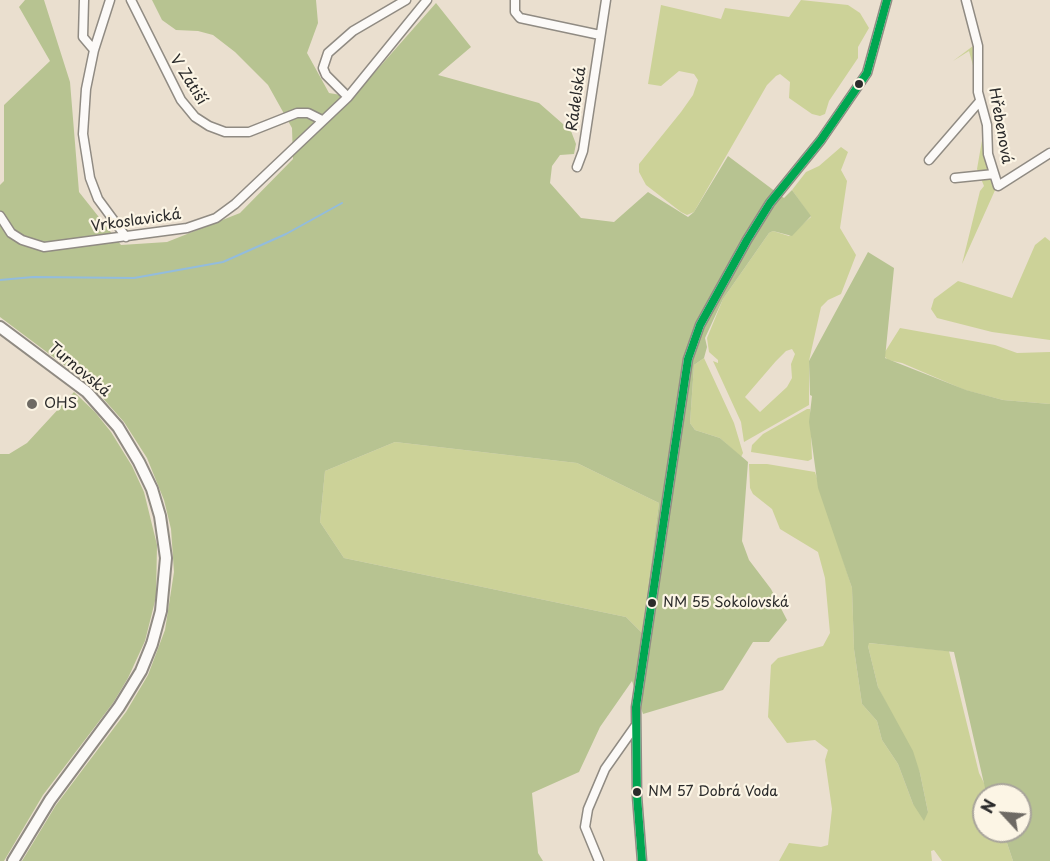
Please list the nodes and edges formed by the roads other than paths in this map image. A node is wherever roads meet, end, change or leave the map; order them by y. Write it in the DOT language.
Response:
graph roads {
  1 [pos="84,0"];
  2 [pos="110,0"];
  3 [pos="131,0"];
  4 [pos="406,0"];
  5 [pos="427,0"];
  6 [pos="515,0"];
  7 [pos="606,0"];
  8 [pos="887,0"];
  9 [pos="966,0"];
  10 [pos="600,35"];
  11 [pos="94,50"];
  12 [pos="348,96"];
  13 [pos="980,101"];
  14 [pos="322,120"];
  15 [pos="1050,153"];
  16 [pos="930,160"];
  17 [pos="578,167"];
  18 [pos="994,174"];
  19 [pos="955,178"];
  20 [pos="0,216"];
  21 [pos="126,237"];
  22 [pos="0,327"];
  23 [pos="636,725"];
  24 [pos="13,861"];
  25 [pos="599,861"];
  26 [pos="642,861"];
  1 -- 11 [label="street"];
  2 -- 11 [label="street"];
  3 -- 14 [label="street, V Zátiší"];
  4 -- 12 [label="street"];
  5 -- 12 [label="street, Vrkoslavická"];
  6 -- 10 [label="street"];
  7 -- 10 [label="street, Rádelská"];
  8 -- 23 [label="street"];
  9 -- 13 [label="street, Hřebenová"];
  10 -- 17 [label="street, Rádelská"];
  11 -- 21 [label="street"];
  12 -- 14 [label="street, Vrkoslavická"];
  13 -- 16 [label="street"];
  13 -- 18 [label="street, Hřebenová"];
  14 -- 21 [label="street, Vrkoslavická"];
  15 -- 18 [label="street, Hřebenová"];
  18 -- 19 [label="street"];
  20 -- 21 [label="street, Vrkoslavická"];
  22 -- 24 [label="main road, Turnovská"];
  23 -- 25 [label="street"];
  23 -- 26 [label="street"];
}
